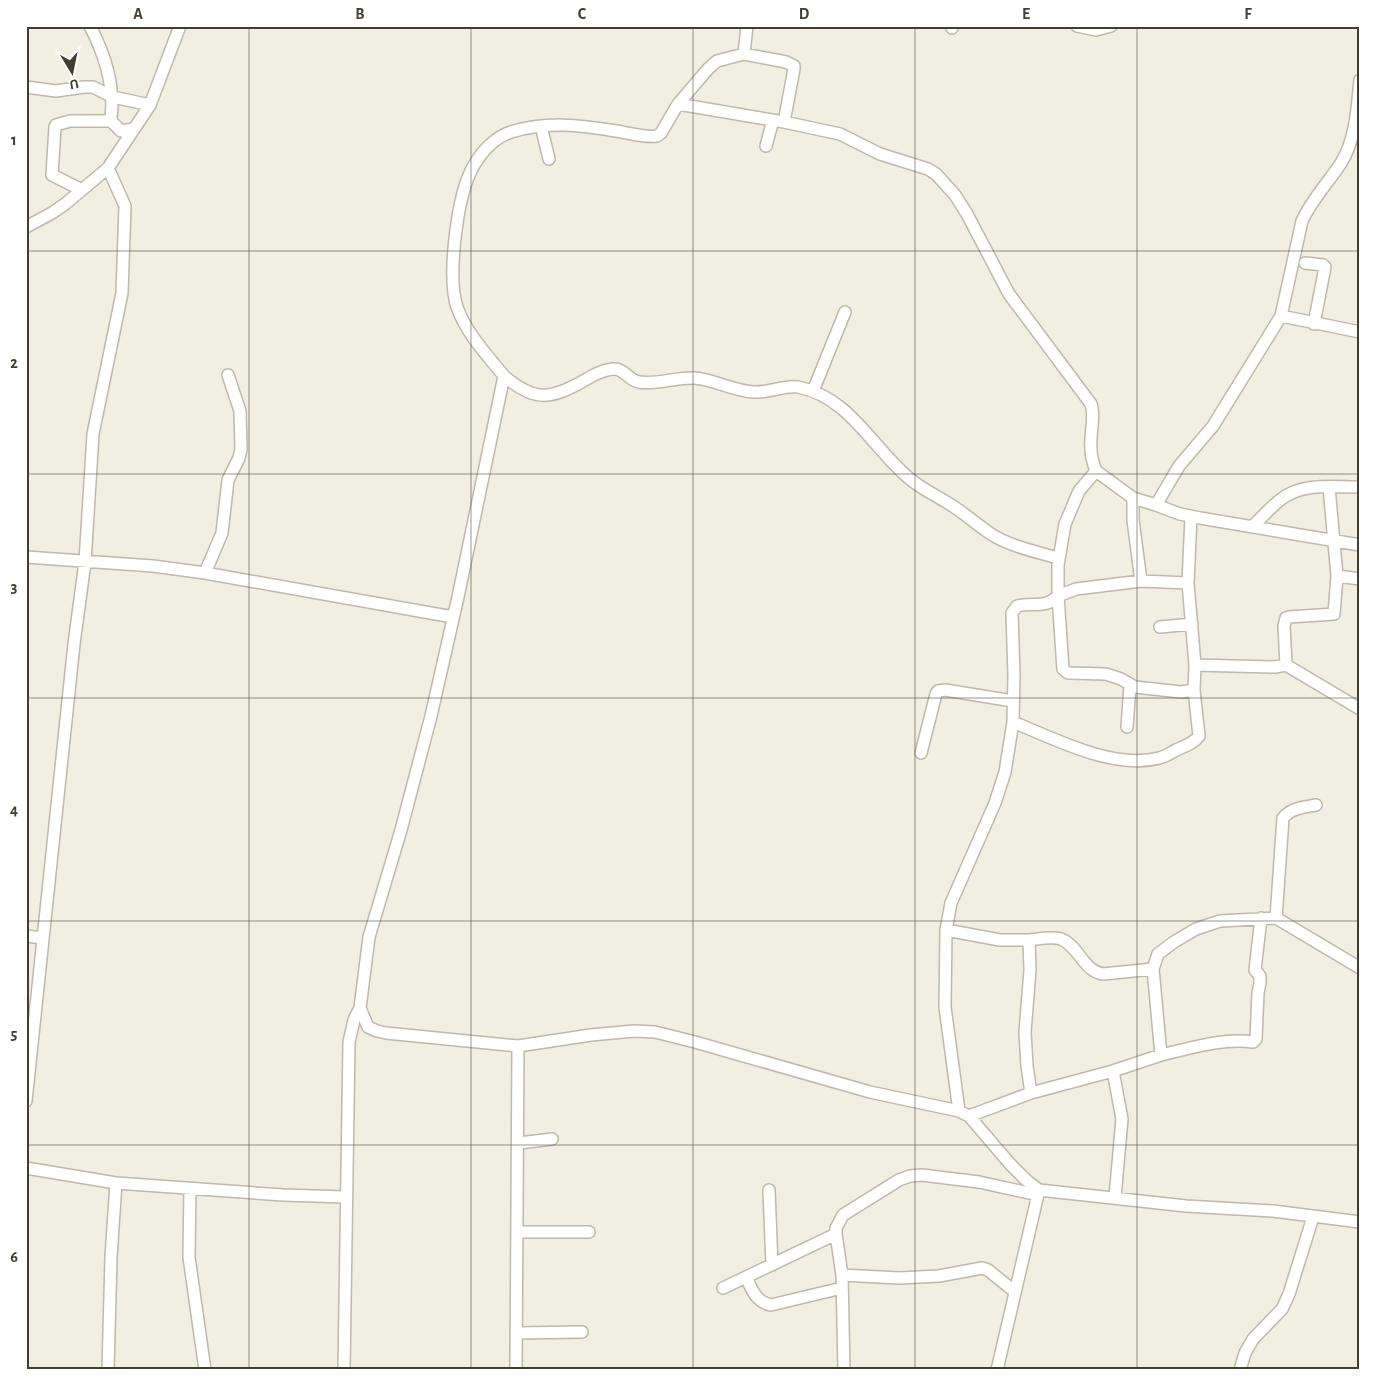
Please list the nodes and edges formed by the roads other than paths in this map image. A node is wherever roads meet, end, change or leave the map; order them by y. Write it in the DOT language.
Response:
graph roads {
  1 [pos="90,26"];
  2 [pos="180,26"];
  3 [pos="747,26"];
  4 [pos="1077,26"];
  5 [pos="1111,26"];
  6 [pos="744,54"];
  7 [pos="1360,80"];
  8 [pos="26,87"];
  9 [pos="114,97"];
  10 [pos="678,104"];
  11 [pos="150,105"];
  12 [pos="110,120"];
  13 [pos="779,121"];
  14 [pos="541,126"];
  15 [pos="134,129"];
  16 [pos="1355,145"];
  17 [pos="766,146"];
  18 [pos="549,158"];
  19 [pos="108,168"];
  20 [pos="82,190"];
  21 [pos="26,227"];
  22 [pos="1305,264"];
  23 [pos="845,312"];
  24 [pos="1281,316"];
  25 [pos="1314,324"];
  26 [pos="1360,332"];
  27 [pos="228,374"];
  28 [pos="504,376"];
  29 [pos="813,391"];
  30 [pos="1096,471"];
  31 [pos="1329,487"];
  32 [pos="1360,487"];
  33 [pos="1133,498"];
  34 [pos="1156,505"];
  35 [pos="1191,516"];
  36 [pos="1252,527"];
  37 [pos="1333,539"];
  38 [pos="1360,545"];
  39 [pos="26,557"];
  40 [pos="1058,558"];
  41 [pos="85,562"];
  42 [pos="205,573"];
  43 [pos="1337,576"];
  44 [pos="1360,579"];
  45 [pos="1141,581"];
  46 [pos="1188,583"];
  47 [pos="1058,596"];
  48 [pos="453,617"];
  49 [pos="1192,624"];
  50 [pos="1160,627"];
  51 [pos="1195,665"];
  52 [pos="1286,665"];
  53 [pos="1130,685"];
  54 [pos="1194,690"];
  55 [pos="1013,702"];
  56 [pos="1360,709"];
  57 [pos="1012,722"];
  58 [pos="1127,727"];
  59 [pos="921,753"];
  60 [pos="1316,805"];
  61 [pos="1261,918"];
  62 [pos="1276,918"];
  63 [pos="946,930"];
  64 [pos="26,936"];
  65 [pos="43,938"];
  66 [pos="1029,940"];
  67 [pos="1360,968"];
  68 [pos="1153,969"];
  69 [pos="360,1008"];
  70 [pos="368,1027"];
  71 [pos="351,1031"];
  72 [pos="518,1046"];
  73 [pos="1161,1056"];
  74 [pos="1113,1071"];
  75 [pos="1031,1093"];
  76 [pos="26,1101"];
  77 [pos="964,1113"];
  78 [pos="552,1139"];
  79 [pos="519,1143"];
  80 [pos="26,1168"];
  81 [pos="116,1183"];
  82 [pos="190,1189"];
  83 [pos="769,1190"];
  84 [pos="1038,1192"];
  85 [pos="345,1197"];
  86 [pos="1114,1197"];
  87 [pos="1313,1217"];
  88 [pos="1360,1222"];
  89 [pos="518,1232"];
  90 [pos="589,1232"];
  91 [pos="836,1234"];
  92 [pos="772,1265"];
  93 [pos="842,1275"];
  94 [pos="746,1277"];
  95 [pos="723,1288"];
  96 [pos="842,1288"];
  97 [pos="1014,1291"];
  98 [pos="582,1332"];
  99 [pos="517,1334"];
  100 [pos="109,1370"];
  101 [pos="205,1370"];
  102 [pos="344,1370"];
  103 [pos="516,1370"];
  104 [pos="844,1370"];
  105 [pos="998,1370"];
  106 [pos="1240,1370"];
  1 -- 9 [label="street"];
  2 -- 11 [label="street"];
  3 -- 6 [label="street"];
  4 -- 5 [label="street"];
  6 -- 10 [label="street"];
  6 -- 13 [label="street"];
  7 -- 16 [label="street"];
  8 -- 9 [label="street"];
  9 -- 11 [label="street"];
  9 -- 12 [label="street"];
  10 -- 13 [label="street"];
  10 -- 14 [label="street"];
  11 -- 15 [label="street"];
  12 -- 15 [label="street"];
  12 -- 20 [label="street"];
  13 -- 17 [label="street"];
  13 -- 30 [label="street"];
  14 -- 18 [label="street"];
  14 -- 28 [label="street"];
  15 -- 19 [label="street"];
  16 -- 24 [label="street"];
  19 -- 20 [label="street"];
  19 -- 41 [label="street"];
  20 -- 21 [label="street"];
  22 -- 25 [label="street"];
  23 -- 29 [label="street"];
  24 -- 25 [label="street"];
  24 -- 34 [label="street"];
  25 -- 26 [label="street"];
  27 -- 42 [label="street"];
  28 -- 29 [label="street"];
  28 -- 48 [label="street"];
  29 -- 40 [label="street"];
  30 -- 33 [label="street"];
  30 -- 40 [label="street"];
  31 -- 32 [label="street"];
  31 -- 36 [label="street"];
  31 -- 37 [label="street"];
  33 -- 34 [label="street"];
  33 -- 45 [label="street"];
  34 -- 35 [label="street"];
  35 -- 36 [label="street"];
  35 -- 46 [label="street"];
  36 -- 37 [label="street"];
  37 -- 38 [label="street"];
  37 -- 43 [label="street"];
  39 -- 41 [label="street"];
  40 -- 47 [label="street"];
  41 -- 42 [label="street"];
  41 -- 65 [label="street"];
  42 -- 48 [label="street"];
  43 -- 44 [label="street"];
  43 -- 52 [label="street"];
  45 -- 46 [label="street"];
  45 -- 47 [label="street"];
  46 -- 49 [label="street"];
  47 -- 53 [label="street"];
  47 -- 55 [label="street"];
  48 -- 69 [label="street"];
  49 -- 50 [label="street"];
  49 -- 51 [label="street"];
  51 -- 52 [label="street"];
  51 -- 54 [label="street"];
  52 -- 56 [label="street"];
  53 -- 54 [label="street"];
  53 -- 58 [label="street"];
  54 -- 57 [label="street"];
  55 -- 57 [label="street"];
  55 -- 59 [label="street"];
  57 -- 63 [label="street"];
  60 -- 62 [label="street"];
  61 -- 62 [label="street"];
  61 -- 68 [label="street"];
  61 -- 73 [label="street"];
  62 -- 67 [label="street"];
  63 -- 66 [label="street"];
  63 -- 77 [label="street"];
  64 -- 65 [label="street"];
  65 -- 76 [label="street"];
  66 -- 68 [label="street"];
  66 -- 75 [label="street"];
  68 -- 73 [label="street"];
  69 -- 70 [label="street"];
  69 -- 71 [label="street"];
  70 -- 71 [label="street"];
  70 -- 72 [label="street"];
  71 -- 85 [label="street"];
  72 -- 77 [label="street"];
  72 -- 79 [label="street"];
  73 -- 74 [label="street"];
  74 -- 75 [label="street"];
  74 -- 86 [label="street"];
  75 -- 77 [label="street"];
  77 -- 84 [label="street"];
  78 -- 79 [label="street"];
  79 -- 89 [label="street"];
  80 -- 81 [label="street"];
  81 -- 82 [label="street"];
  81 -- 100 [label="street"];
  82 -- 85 [label="street"];
  82 -- 101 [label="street"];
  83 -- 92 [label="street"];
  84 -- 86 [label="street"];
  84 -- 91 [label="street"];
  84 -- 97 [label="street"];
  85 -- 102 [label="street"];
  86 -- 87 [label="street"];
  87 -- 88 [label="street"];
  87 -- 106 [label="street"];
  89 -- 90 [label="street"];
  89 -- 99 [label="street"];
  91 -- 92 [label="street"];
  91 -- 93 [label="street"];
  92 -- 94 [label="street"];
  93 -- 96 [label="street"];
  93 -- 97 [label="street"];
  94 -- 95 [label="street"];
  94 -- 96 [label="street"];
  96 -- 104 [label="street"];
  97 -- 105 [label="street"];
  98 -- 99 [label="street"];
  99 -- 103 [label="street"];
}
